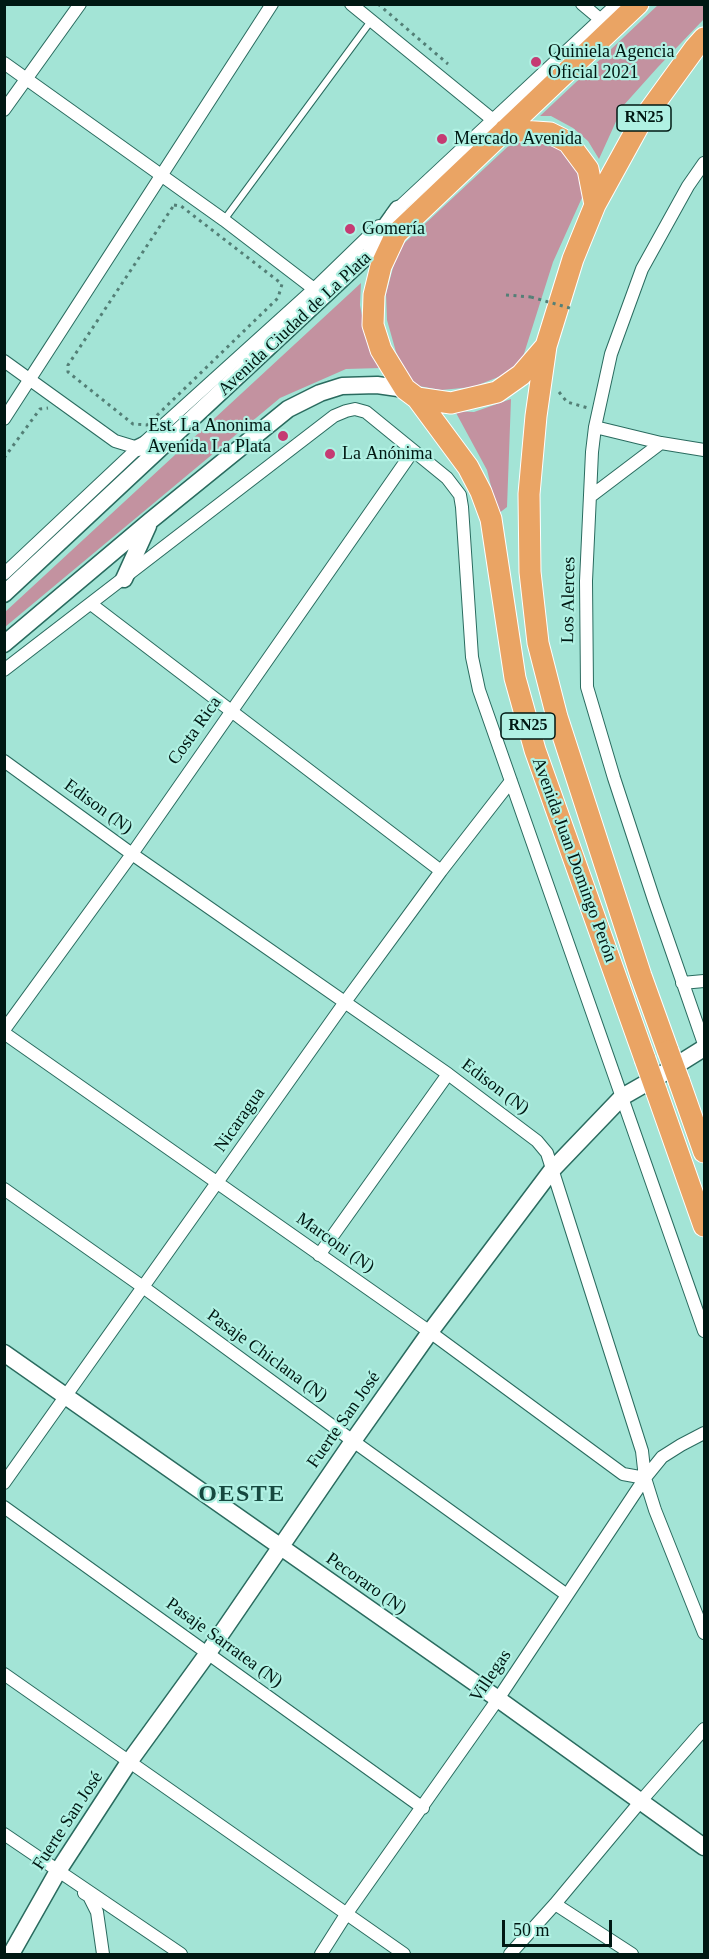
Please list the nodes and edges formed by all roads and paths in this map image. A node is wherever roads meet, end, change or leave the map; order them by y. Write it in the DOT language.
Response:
graph roads {
  1 [pos="80,4"];
  2 [pos="272,4"];
  3 [pos="351,4"];
  4 [pos="378,4"];
  5 [pos="582,4"];
  6 [pos="617,4"];
  7 [pos="638,4"];
  8 [pos="601,20"];
  9 [pos="371,21"];
  10 [pos="705,38"];
  11 [pos="4,63"];
  12 [pos="455,70"];
  13 [pos="26,79"];
  14 [pos="4,110"];
  15 [pos="499,125"];
  16 [pos="705,163"];
  17 [pos="162,176"];
  18 [pos="595,205"];
  19 [pos="398,208"];
  20 [pos="224,220"];
  21 [pos="396,234"];
  22 [pos="361,261"];
  23 [pos="314,289"];
  24 [pos="506,295"];
  25 [pos="571,319"];
  26 [pos="546,346"];
  27 [pos="4,361"];
  28 [pos="30,380"];
  29 [pos="560,382"];
  30 [pos="411,393"];
  31 [pos="49,408"];
  32 [pos="599,411"];
  33 [pos="4,419"];
  34 [pos="132,424"];
  35 [pos="186,425"];
  36 [pos="595,427"];
  37 [pos="661,443"];
  38 [pos="138,448"];
  39 [pos="705,450"];
  40 [pos="413,451"];
  41 [pos="4,458"];
  42 [pos="591,496"];
  43 [pos="150,521"];
  44 [pos="4,574"];
  45 [pos="124,579"];
  46 [pos="4,594"];
  47 [pos="91,604"];
  48 [pos="4,644"];
  49 [pos="4,670"];
  50 [pos="231,711"];
  51 [pos="4,761"];
  52 [pos="511,781"];
  53 [pos="132,854"];
  54 [pos="441,871"];
  55 [pos="705,981"];
  56 [pos="682,983"];
  57 [pos="345,1002"];
  58 [pos="4,1032"];
  59 [pos="705,1046"];
  60 [pos="448,1074"];
  61 [pos="622,1097"];
  62 [pos="705,1152"];
  63 [pos="552,1170"];
  64 [pos="218,1182"];
  65 [pos="4,1189"];
  66 [pos="705,1226"];
  67 [pos="319,1255"];
  68 [pos="143,1287"];
  69 [pos="705,1331"];
  70 [pos="430,1332"];
  71 [pos="4,1353"];
  72 [pos="65,1396"];
  73 [pos="705,1433"];
  74 [pos="353,1441"];
  75 [pos="645,1478"];
  76 [pos="4,1484"];
  77 [pos="4,1507"];
  78 [pos="280,1547"];
  79 [pos="567,1594"];
  80 [pos="705,1633"];
  81 [pos="208,1653"];
  82 [pos="4,1674"];
  83 [pos="498,1699"];
  84 [pos="705,1729"];
  85 [pos="129,1762"];
  86 [pos="640,1802"];
  87 [pos="423,1808"];
  88 [pos="4,1834"];
  89 [pos="705,1847"];
  90 [pos="58,1871"];
  91 [pos="555,1904"];
  92 [pos="347,1913"];
  93 [pos="10,1954"];
  94 [pos="103,1954"];
  95 [pos="181,1954"];
  96 [pos="321,1954"];
  97 [pos="404,1954"];
  98 [pos="510,1954"];
  99 [pos="632,1954"];
  1 -- 13 [label="street"];
  2 -- 17 [label="street"];
  3 -- 9 [label="street"];
  4 -- 12 [label="path"];
  5 -- 8 [label="street"];
  6 -- 8 [label="street, Avenida Ciudad de La Plata"];
  7 -- 15 [label="highway, Avenida Ciudad de La Plata / RN25"];
  8 -- 15 [label="street, Avenida Ciudad de La Plata"];
  9 -- 15 [label="street"];
  9 -- 20 [label="lane"];
  10 -- 18 [label="highway, RN25"];
  11 -- 13 [label="street"];
  13 -- 14 [label="street"];
  13 -- 17 [label="street"];
  15 -- 18 [label="highway"];
  15 -- 19 [label="street, Avenida Ciudad de La Plata"];
  15 -- 21 [label="highway, Avenida Ciudad de La Plata / RN25"];
  16 -- 32 [label="street, Los Alerces"];
  17 -- 20 [label="street"];
  17 -- 28 [label="street"];
  18 -- 26 [label="highway, RN25"];
  19 -- 22 [label="street"];
  19 -- 23 [label="street, Avenida Ciudad de La Plata"];
  20 -- 23 [label="street"];
  21 -- 22 [label="street, Avenida Ciudad de La Plata"];
  21 -- 30 [label="highway, Avenida Juan Domingo Perón / RN25"];
  22 -- 35 [label="street, Avenida Ciudad de La Plata"];
  23 -- 38 [label="street, Avenida Ciudad de La Plata"];
  24 -- 25 [label="path, bridge"];
  26 -- 30 [label="highway"];
  26 -- 62 [label="highway, Avenida Juan Domingo Perón / RN25, bridge"];
  27 -- 28 [label="street"];
  28 -- 33 [label="street"];
  28 -- 38 [label="street"];
  29 -- 32 [label="path"];
  30 -- 43 [label="street"];
  30 -- 66 [label="highway, Avenida Juan Domingo Perón / RN25, bridge"];
  31 -- 41 [label="path"];
  32 -- 36 [label="street, Los Alerces"];
  34 -- 34 [label="path"];
  35 -- 38 [label="street"];
  35 -- 46 [label="street, Avenida Ciudad de La Plata"];
  36 -- 37 [label="street"];
  36 -- 42 [label="street, Los Alerces"];
  37 -- 39 [label="street"];
  37 -- 42 [label="street"];
  38 -- 44 [label="street, Avenida Ciudad de La Plata"];
  40 -- 45 [label="street, Avenida Juan Domingo Perón"];
  40 -- 50 [label="street, Costa Rica"];
  40 -- 52 [label="street, Avenida Juan Domingo Perón"];
  42 -- 56 [label="street, Los Alerces"];
  43 -- 45 [label="street"];
  43 -- 48 [label="street"];
  45 -- 47 [label="street"];
  47 -- 49 [label="street"];
  47 -- 50 [label="street"];
  50 -- 53 [label="street, Costa Rica"];
  50 -- 54 [label="street"];
  51 -- 53 [label="street, Edison (N)"];
  52 -- 54 [label="street, Nicaragua"];
  52 -- 61 [label="street, Avenida Juan Domingo Perón"];
  53 -- 57 [label="street, Edison (N)"];
  53 -- 58 [label="street, Costa Rica"];
  54 -- 57 [label="street, Nicaragua"];
  55 -- 56 [label="street"];
  56 -- 59 [label="street, Los Alerces"];
  57 -- 60 [label="street, Edison (N)"];
  57 -- 64 [label="street, Nicaragua"];
  58 -- 64 [label="street, Marconi (N)"];
  59 -- 61 [label="street, Fuerte San José"];
  60 -- 63 [label="street, Edison (N)"];
  60 -- 67 [label="street"];
  61 -- 63 [label="street, Fuerte San José"];
  61 -- 69 [label="street, Avenida Juan Domingo Perón"];
  63 -- 70 [label="street, Fuerte San José"];
  63 -- 75 [label="street, Edison (N)"];
  64 -- 67 [label="street, Marconi (N)"];
  64 -- 68 [label="street, Nicaragua"];
  65 -- 68 [label="street, Pasaje Chiclana (N)"];
  67 -- 70 [label="street, Marconi (N)"];
  68 -- 72 [label="street, Nicaragua"];
  68 -- 74 [label="street, Pasaje Chiclana (N)"];
  70 -- 74 [label="street, Fuerte San José"];
  70 -- 75 [label="street, Marconi (N)"];
  71 -- 72 [label="street, Pecoraro (N)"];
  72 -- 76 [label="street, Nicaragua"];
  72 -- 78 [label="street, Pecoraro (N)"];
  73 -- 75 [label="street, Villegas"];
  74 -- 78 [label="street, Fuerte San José"];
  74 -- 79 [label="street, Pasaje Chiclana (N)"];
  75 -- 79 [label="street, Villegas"];
  75 -- 80 [label="street, Edison (N)"];
  77 -- 81 [label="street, Pasaje Sarratea (N)"];
  78 -- 81 [label="street, Fuerte San José"];
  78 -- 83 [label="street, Pecoraro (N)"];
  79 -- 83 [label="street, Villegas"];
  81 -- 85 [label="street, Fuerte San José"];
  81 -- 87 [label="street, Pasaje Sarratea (N)"];
  82 -- 85 [label="street"];
  83 -- 86 [label="street, Pecoraro (N)"];
  83 -- 87 [label="street, Villegas"];
  84 -- 86 [label="street"];
  85 -- 90 [label="street, Fuerte San José"];
  85 -- 92 [label="street"];
  86 -- 89 [label="street, Pecoraro (N)"];
  86 -- 91 [label="street"];
  87 -- 92 [label="street, Villegas"];
  88 -- 90 [label="street"];
  90 -- 93 [label="street, Fuerte San José"];
  90 -- 94 [label="street"];
  90 -- 95 [label="street"];
  91 -- 98 [label="street"];
  91 -- 99 [label="street"];
  92 -- 96 [label="street, Villegas"];
  92 -- 97 [label="street"];
}
